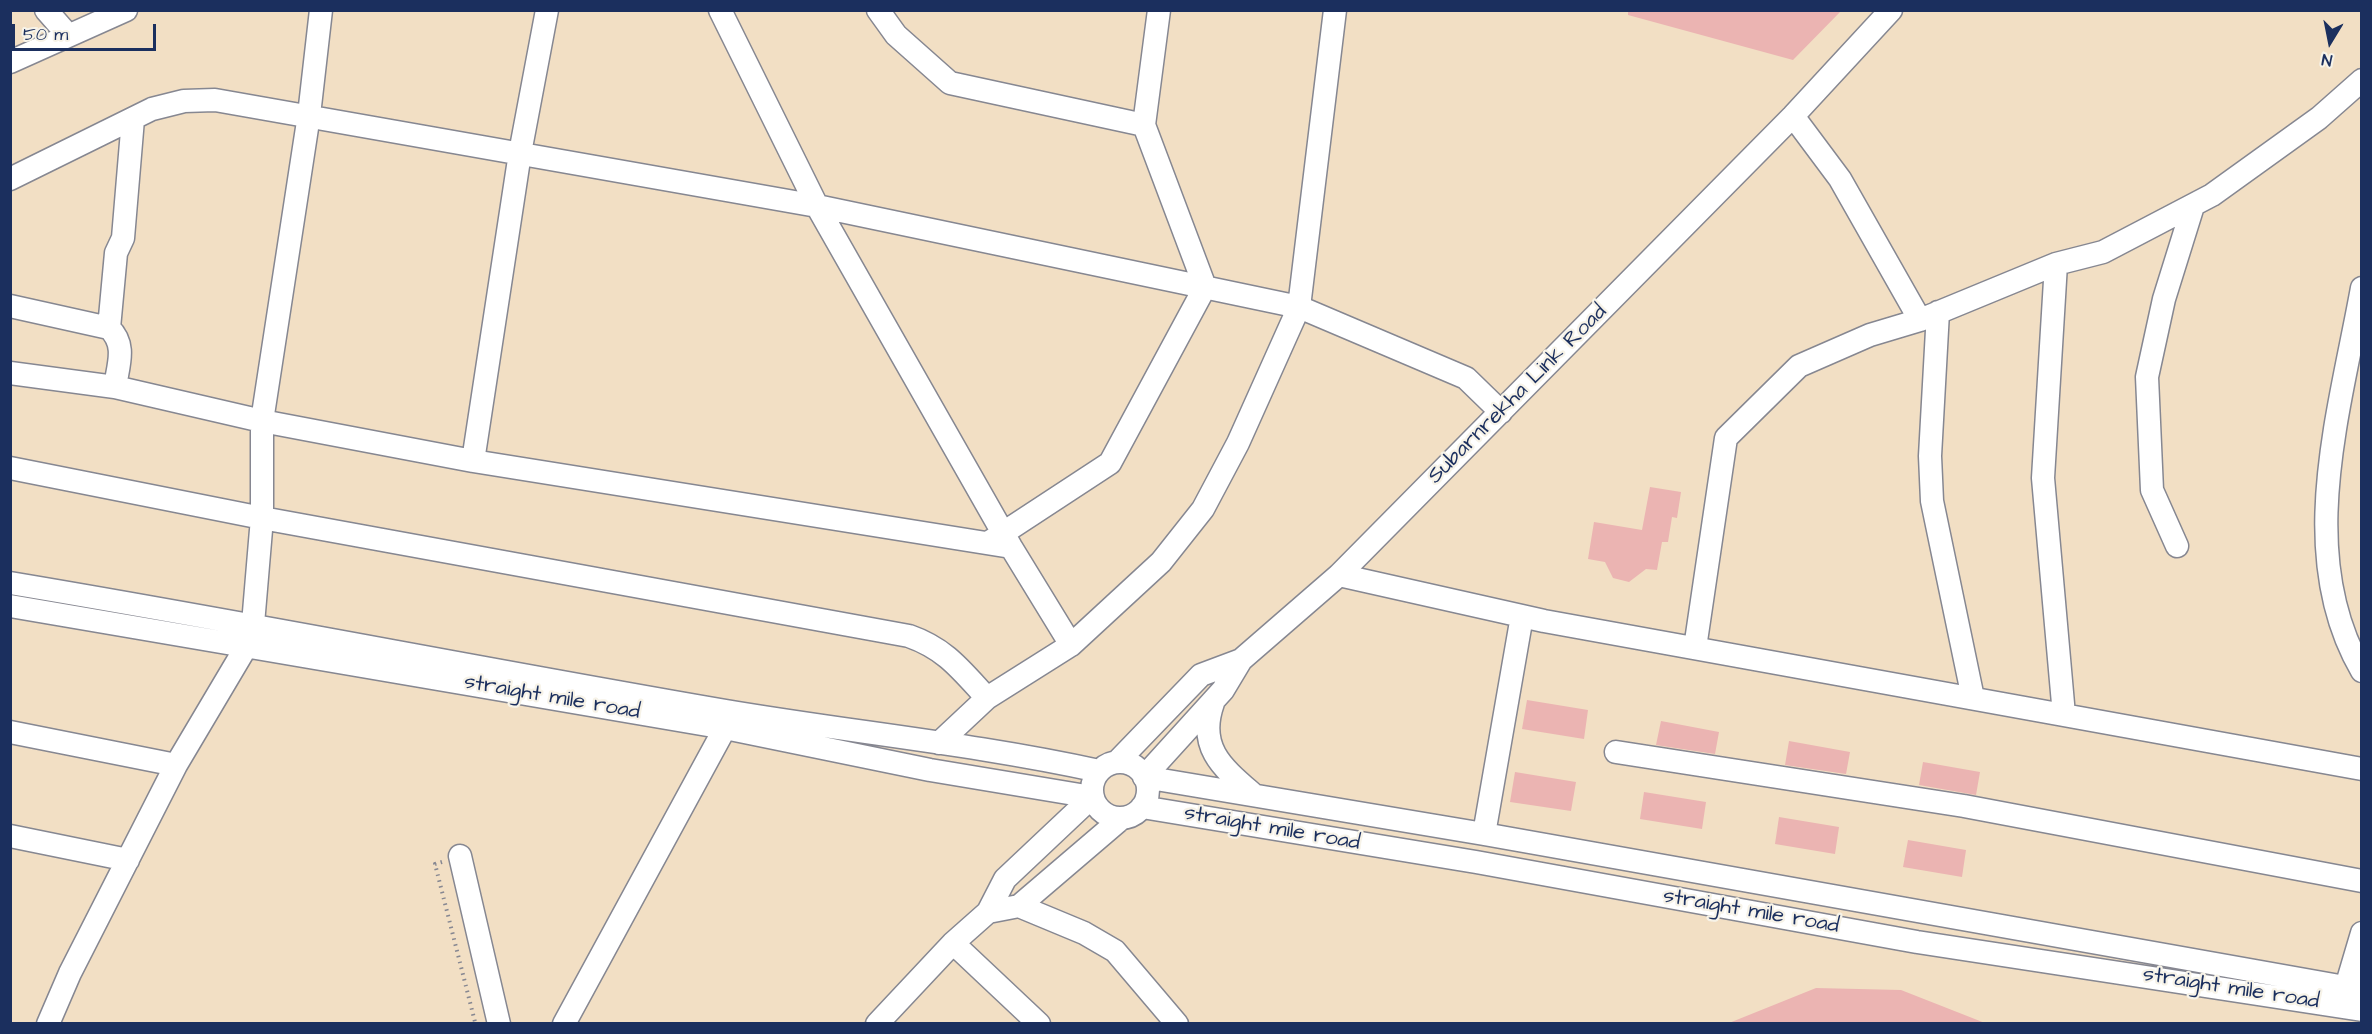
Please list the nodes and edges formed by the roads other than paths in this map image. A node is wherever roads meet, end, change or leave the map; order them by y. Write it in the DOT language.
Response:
graph roads {
  1 [pos="46,10"];
  2 [pos="126,10"];
  3 [pos="321,10"];
  4 [pos="547,10"];
  5 [pos="720,10"];
  6 [pos="878,10"];
  7 [pos="1159,10"];
  8 [pos="1335,10"];
  9 [pos="1891,10"];
  10 [pos="68,35"];
  11 [pos="10,62"];
  12 [pos="2361,80"];
  13 [pos="309,115"];
  14 [pos="1793,116"];
  15 [pos="133,119"];
  16 [pos="1144,125"];
  17 [pos="520,153"];
  18 [pos="10,179"];
  19 [pos="817,206"];
  20 [pos="2193,206"];
  21 [pos="2056,264"];
  22 [pos="1205,287"];
  23 [pos="2361,288"];
  24 [pos="10,306"];
  25 [pos="1299,307"];
  26 [pos="1929,316"];
  27 [pos="109,328"];
  28 [pos="10,372"];
  29 [pos="115,387"];
  30 [pos="1501,412"];
  31 [pos="262,421"];
  32 [pos="473,461"];
  33 [pos="10,468"];
  34 [pos="262,518"];
  35 [pos="1001,540"];
  36 [pos="2177,546"];
  37 [pos="1339,575"];
  38 [pos="10,583"];
  39 [pos="10,606"];
  40 [pos="1522,616"];
  41 [pos="253,624"];
  42 [pos="1071,645"];
  43 [pos="246,647"];
  44 [pos="1695,648"];
  45 [pos="1241,660"];
  46 [pos="2361,671"];
  47 [pos="987,698"];
  48 [pos="1973,698"];
  49 [pos="1215,699"];
  50 [pos="2064,715"];
  51 [pos="724,728"];
  52 [pos="10,732"];
  53 [pos="939,743"];
  54 [pos="1616,752"];
  55 [pos="176,765"];
  56 [pos="1108,767"];
  57 [pos="2361,769"];
  58 [pos="1144,777"];
  59 [pos="1255,796"];
  60 [pos="1092,797"];
  61 [pos="1142,807"];
  62 [pos="1122,818"];
  63 [pos="1484,834"];
  64 [pos="10,836"];
  65 [pos="460,856"];
  66 [pos="128,860"];
  67 [pos="2361,881"];
  68 [pos="1019,906"];
  69 [pos="988,912"];
  70 [pos="2361,933"];
  71 [pos="953,943"];
  72 [pos="2354,988"];
  73 [pos="2361,1010"];
  74 [pos="48,1023"];
  75 [pos="499,1023"];
  76 [pos="564,1023"];
  77 [pos="877,1023"];
  78 [pos="1039,1023"];
  79 [pos="1177,1023"];
  1 -- 10 [label="street"];
  2 -- 10 [label="street"];
  3 -- 13 [label="street"];
  4 -- 17 [label="street"];
  5 -- 19 [label="street"];
  6 -- 16 [label="street"];
  7 -- 16 [label="street"];
  8 -- 25 [label="street"];
  9 -- 14 [label="street, Subarnrekha Link Road"];
  10 -- 11 [label="street"];
  12 -- 20 [label="street"];
  13 -- 15 [label="street"];
  13 -- 17 [label="street"];
  13 -- 31 [label="street"];
  14 -- 26 [label="street"];
  14 -- 30 [label="street, Subarnrekha Link Road"];
  15 -- 18 [label="street"];
  15 -- 27 [label="street"];
  16 -- 22 [label="street"];
  17 -- 19 [label="street"];
  17 -- 32 [label="street"];
  19 -- 22 [label="street"];
  19 -- 35 [label="street"];
  20 -- 21 [label="street"];
  20 -- 36 [label="street"];
  21 -- 26 [label="street"];
  21 -- 50 [label="street"];
  22 -- 25 [label="street"];
  22 -- 35 [label="street"];
  23 -- 46 [label="street"];
  24 -- 27 [label="street"];
  25 -- 30 [label="street"];
  25 -- 42 [label="street"];
  26 -- 44 [label="street"];
  26 -- 48 [label="street"];
  27 -- 29 [label="street"];
  28 -- 29 [label="street"];
  29 -- 31 [label="street"];
  30 -- 37 [label="street, Subarnrekha Link Road"];
  31 -- 32 [label="street"];
  31 -- 34 [label="street"];
  32 -- 35 [label="street"];
  33 -- 34 [label="street"];
  34 -- 41 [label="street"];
  34 -- 47 [label="street"];
  35 -- 42 [label="street"];
  37 -- 40 [label="street"];
  37 -- 45 [label="street, Subarnrekha Link Road"];
  38 -- 41 [label="street, straight mile road"];
  39 -- 43 [label="street, straight mile road"];
  40 -- 44 [label="street"];
  40 -- 63 [label="street"];
  41 -- 43 [label="street"];
  41 -- 53 [label="street, straight mile road"];
  42 -- 47 [label="street"];
  43 -- 51 [label="street, straight mile road"];
  43 -- 55 [label="street"];
  44 -- 48 [label="street"];
  45 -- 49 [label="street, Subarnrekha Link Road"];
  45 -- 56 [label="street"];
  47 -- 53 [label="street"];
  48 -- 50 [label="street"];
  49 -- 58 [label="street, Subarnrekha Link Road"];
  49 -- 59 [label="street"];
  50 -- 57 [label="street"];
  51 -- 60 [label="street, straight mile road"];
  51 -- 76 [label="street"];
  52 -- 55 [label="street"];
  53 -- 56 [label="street, straight mile road"];
  54 -- 67 [label="street"];
  55 -- 66 [label="street"];
  56 -- 58 [label="street, straight mile road"];
  56 -- 60 [label="street"];
  58 -- 59 [label="street, straight mile road"];
  58 -- 61 [label="street"];
  59 -- 63 [label="street, straight mile road"];
  60 -- 62 [label="street"];
  60 -- 69 [label="street"];
  61 -- 62 [label="street"];
  61 -- 73 [label="street, straight mile road"];
  62 -- 68 [label="street"];
  63 -- 72 [label="street, straight mile road"];
  64 -- 66 [label="street"];
  65 -- 75 [label="street"];
  66 -- 74 [label="street"];
  68 -- 69 [label="street"];
  68 -- 79 [label="street"];
  69 -- 71 [label="street"];
  70 -- 72 [label="street"];
  71 -- 77 [label="street"];
  71 -- 78 [label="street"];
}
